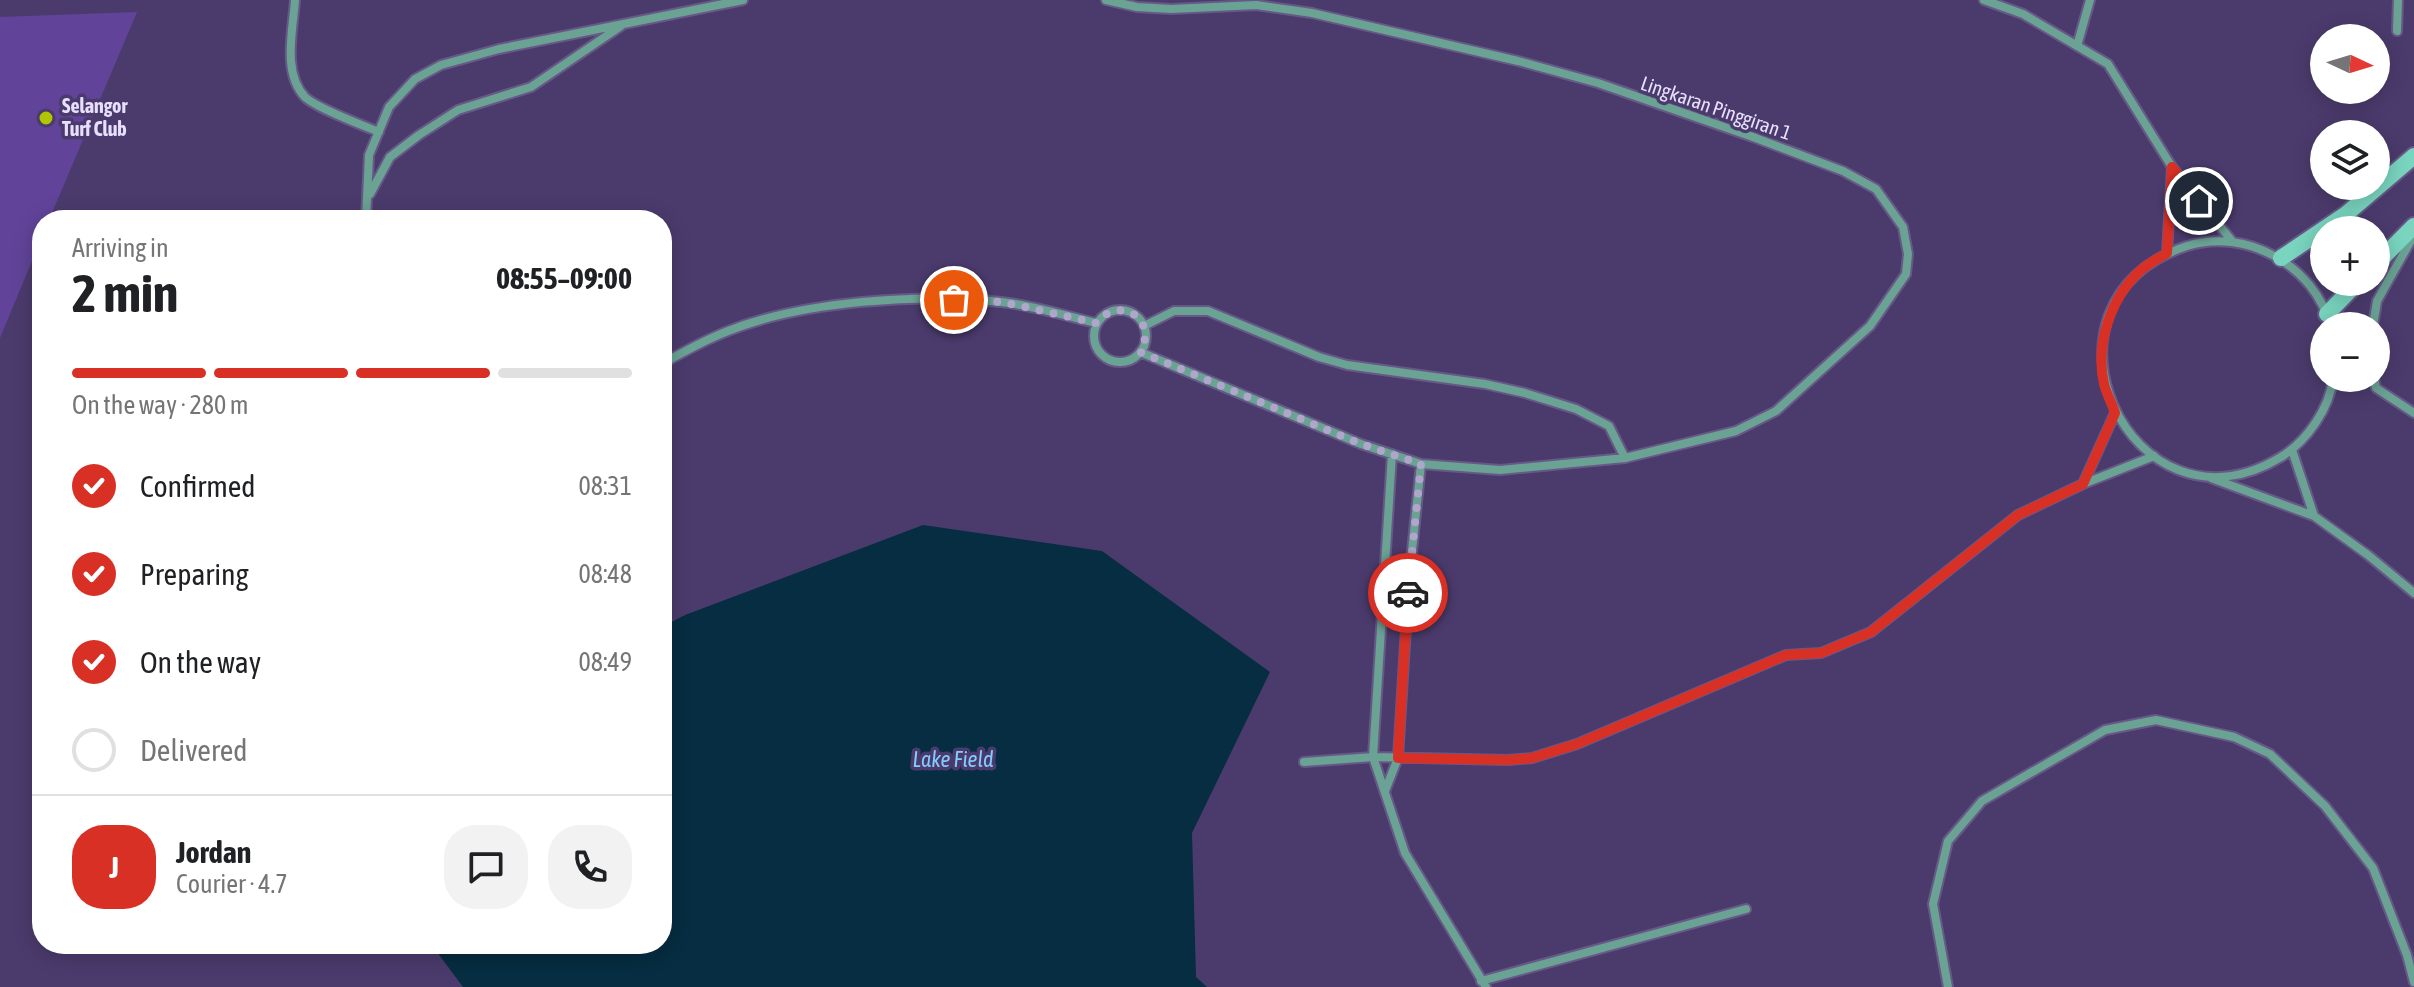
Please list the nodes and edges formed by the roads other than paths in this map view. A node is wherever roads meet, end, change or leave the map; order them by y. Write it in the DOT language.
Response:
graph roads {
  1 [pos="295,0"];
  2 [pos="743,0"];
  3 [pos="1106,0"];
  4 [pos="1984,0"];
  5 [pos="2090,0"];
  6 [pos="2398,0"];
  7 [pos="625,23"];
  8 [pos="2397,31"];
  9 [pos="2077,46"];
  10 [pos="379,132"];
  11 [pos="2414,156"];
  12 [pos="2172,167"];
  13 [pos="367,198"];
  14 [pos="366,210"];
  15 [pos="2414,226"];
  16 [pos="2414,235"];
  17 [pos="2232,241"];
  18 [pos="2390,250"];
  19 [pos="2167,253"];
  20 [pos="2281,258"];
  21 [pos="2347,296"];
  22 [pos="2324,312"];
  23 [pos="2334,312"];
  24 [pos="2375,312"];
  25 [pos="1096,323"];
  26 [pos="1144,326"];
  27 [pos="1140,352"];
  28 [pos="672,359"];
  29 [pos="2330,392"];
  30 [pos="2382,392"];
  31 [pos="2115,413"];
  32 [pos="2414,413"];
  33 [pos="2292,450"];
  34 [pos="1392,454"];
  35 [pos="2154,456"];
  36 [pos="1625,458"];
  37 [pos="1421,464"];
  38 [pos="2202,475"];
  39 [pos="2083,484"];
  40 [pos="2314,516"];
  41 [pos="2414,593"];
  42 [pos="1373,757"];
  43 [pos="1398,758"];
  44 [pos="1304,762"];
  45 [pos="1385,792"];
  46 [pos="1746,909"];
  47 [pos="2414,982"];
  48 [pos="1484,984"];
  49 [pos="1948,987"];
  1 -- 10 [label="street"];
  2 -- 7 [label="street"];
  3 -- 36 [label="street, Lingkaran Pinggiran 1"];
  4 -- 9 [label="street"];
  5 -- 9 [label="street"];
  6 -- 8 [label="street"];
  7 -- 10 [label="street"];
  7 -- 13 [label="street"];
  9 -- 12 [label="street"];
  10 -- 13 [label="street"];
  11 -- 20 [label="street"];
  12 -- 17 [label="street"];
  12 -- 19 [label="street"];
  13 -- 14 [label="street"];
  15 -- 18 [label="street"];
  16 -- 24 [label="street"];
  17 -- 19 [label="street"];
  17 -- 20 [label="street"];
  19 -- 31 [label="street"];
  20 -- 22 [label="street"];
  21 -- 23 [label="street"];
  25 -- 26 [label="street"];
  25 -- 27 [label="street"];
  25 -- 28 [label="street"];
  26 -- 27 [label="street"];
  26 -- 36 [label="street"];
  27 -- 34 [label="street, Lingkaran Pinggiran 1"];
  29 -- 33 [label="street"];
  30 -- 32 [label="street"];
  31 -- 35 [label="street"];
  31 -- 39 [label="street"];
  33 -- 38 [label="street"];
  33 -- 40 [label="street"];
  34 -- 37 [label="street, Lingkaran Pinggiran 1"];
  34 -- 42 [label="street"];
  35 -- 38 [label="street"];
  35 -- 39 [label="street"];
  36 -- 37 [label="street, Lingkaran Pinggiran 1"];
  37 -- 43 [label="street"];
  38 -- 40 [label="street"];
  39 -- 43 [label="street"];
  40 -- 41 [label="street"];
  42 -- 43 [label="street"];
  42 -- 44 [label="street"];
  42 -- 45 [label="street"];
  43 -- 45 [label="street"];
  45 -- 48 [label="street"];
  46 -- 48 [label="street"];
  47 -- 49 [label="street"];
}
